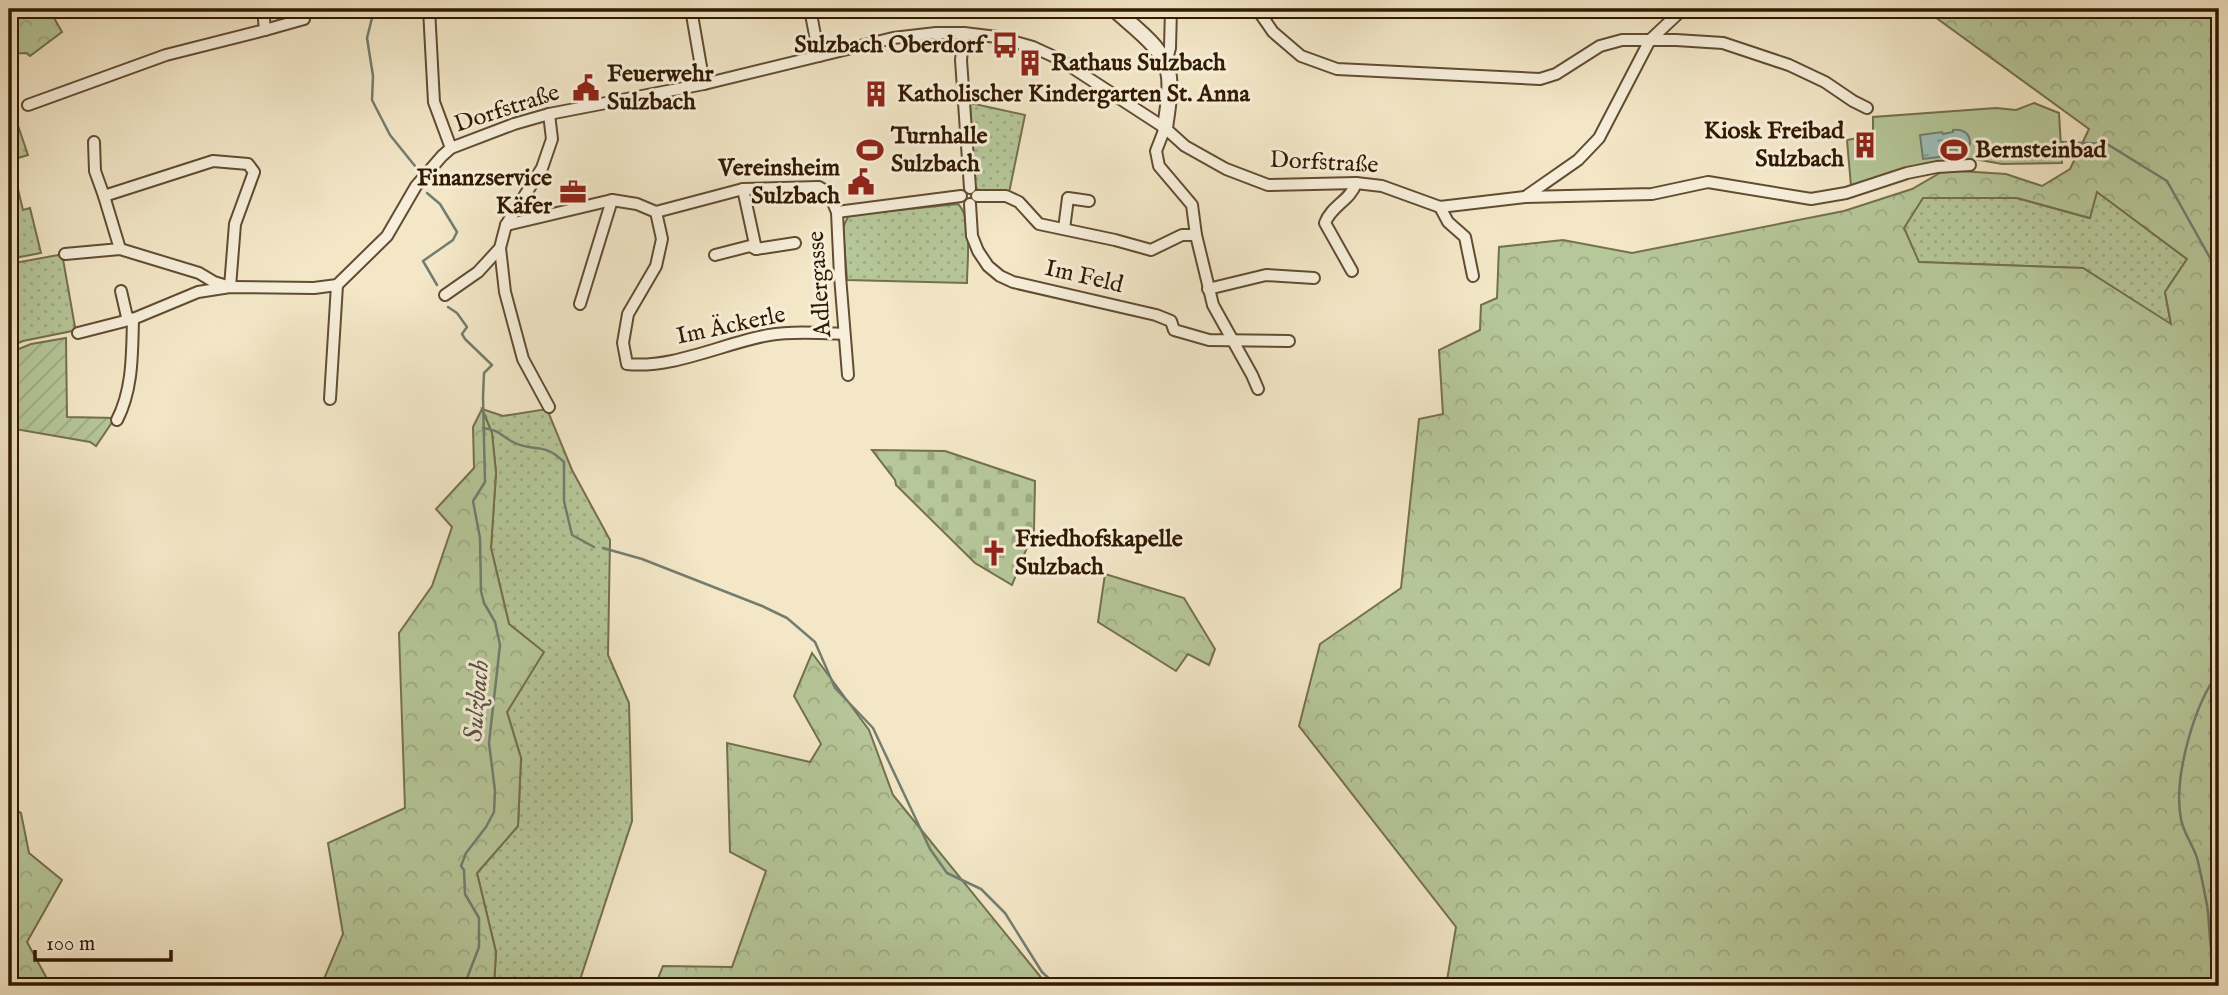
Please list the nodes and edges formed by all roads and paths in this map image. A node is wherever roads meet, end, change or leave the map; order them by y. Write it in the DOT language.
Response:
graph roads {
  1 [pos="263,9"];
  2 [pos="429,9"];
  3 [pos="691,9"];
  4 [pos="810,9"];
  5 [pos="1114,9"];
  6 [pos="1171,9"];
  7 [pos="1257,9"];
  8 [pos="1683,9"];
  9 [pos="304,19"];
  10 [pos="265,30"];
  11 [pos="964,33"];
  12 [pos="1650,40"];
  13 [pos="819,56"];
  14 [pos="1166,63"];
  15 [pos="704,83"];
  16 [pos="28,105"];
  17 [pos="1867,108"];
  18 [pos="549,114"];
  19 [pos="1165,128"];
  20 [pos="94,142"];
  21 [pos="452,148"];
  22 [pos="1970,165"];
  23 [pos="1356,183"];
  24 [pos="743,189"];
  25 [pos="104,196"];
  26 [pos="970,196"];
  27 [pos="1525,197"];
  28 [pos="612,200"];
  29 [pos="1089,201"];
  30 [pos="1440,207"];
  31 [pos="656,212"];
  32 [pos="837,212"];
  33 [pos="506,225"];
  34 [pos="1064,229"];
  35 [pos="1196,235"];
  36 [pos="795,243"];
  37 [pos="500,248"];
  38 [pos="120,249"];
  39 [pos="757,249"];
  40 [pos="65,254"];
  41 [pos="715,255"];
  42 [pos="1352,271"];
  43 [pos="1473,276"];
  44 [pos="1314,278"];
  45 [pos="337,285"];
  46 [pos="230,287"];
  47 [pos="1208,289"];
  48 [pos="121,291"];
  49 [pos="445,295"];
  50 [pos="580,304"];
  51 [pos="133,319"];
  52 [pos="78,333"];
  53 [pos="844,334"];
  54 [pos="1289,341"];
  55 [pos="1232,342"];
  56 [pos="848,375"];
  57 [pos="1258,389"];
  58 [pos="330,398"];
  59 [pos="549,407"];
  60 [pos="117,420"];
  1 -- 10 [label="street"];
  2 -- 21 [label="street"];
  3 -- 15 [label="street"];
  4 -- 13 [label="street"];
  5 -- 14 [label="street"];
  6 -- 14 [label="street"];
  7 -- 12 [label="street"];
  8 -- 12 [label="street"];
  9 -- 10 [label="street"];
  10 -- 16 [label="street"];
  11 -- 13 [label="street, Dorfstraße"];
  11 -- 19 [label="street, Dorfstraße"];
  11 -- 26 [label="street, Im Feld"];
  12 -- 17 [label="street"];
  12 -- 27 [label="street"];
  13 -- 15 [label="street, Dorfstraße"];
  14 -- 19 [label="street"];
  15 -- 18 [label="street, Dorfstraße"];
  18 -- 21 [label="street, Dorfstraße"];
  18 -- 33 [label="street"];
  19 -- 23 [label="street, Dorfstraße"];
  19 -- 35 [label="street"];
  20 -- 25 [label="street"];
  21 -- 45 [label="street, Dorfstraße"];
  22 -- 27 [label="street, Dorfstraße"];
  23 -- 30 [label="street, Dorfstraße"];
  23 -- 42 [label="street"];
  24 -- 31 [label="street"];
  24 -- 32 [label="street, Adlergasse"];
  24 -- 39 [label="street"];
  25 -- 38 [label="street"];
  25 -- 46 [label="street"];
  26 -- 32 [label="street"];
  26 -- 34 [label="street"];
  26 -- 55 [label="street, Im Feld"];
  27 -- 30 [label="street, Dorfstraße"];
  28 -- 31 [label="street"];
  28 -- 33 [label="street"];
  28 -- 50 [label="street"];
  29 -- 34 [label="street"];
  30 -- 43 [label="street"];
  31 -- 53 [label="street, Im Äckerle"];
  32 -- 53 [label="street, Adlergasse"];
  33 -- 37 [label="street"];
  34 -- 35 [label="street"];
  35 -- 47 [label="street"];
  36 -- 39 [label="street"];
  37 -- 49 [label="street"];
  37 -- 59 [label="street"];
  38 -- 40 [label="street"];
  38 -- 46 [label="street"];
  39 -- 41 [label="street"];
  44 -- 47 [label="street"];
  45 -- 46 [label="street"];
  45 -- 58 [label="street"];
  46 -- 51 [label="street"];
  47 -- 55 [label="street"];
  48 -- 51 [label="street"];
  51 -- 52 [label="street"];
  51 -- 60 [label="street"];
  53 -- 56 [label="street, Adlergasse"];
  54 -- 55 [label="street, Im Feld"];
  55 -- 57 [label="street"];
}
